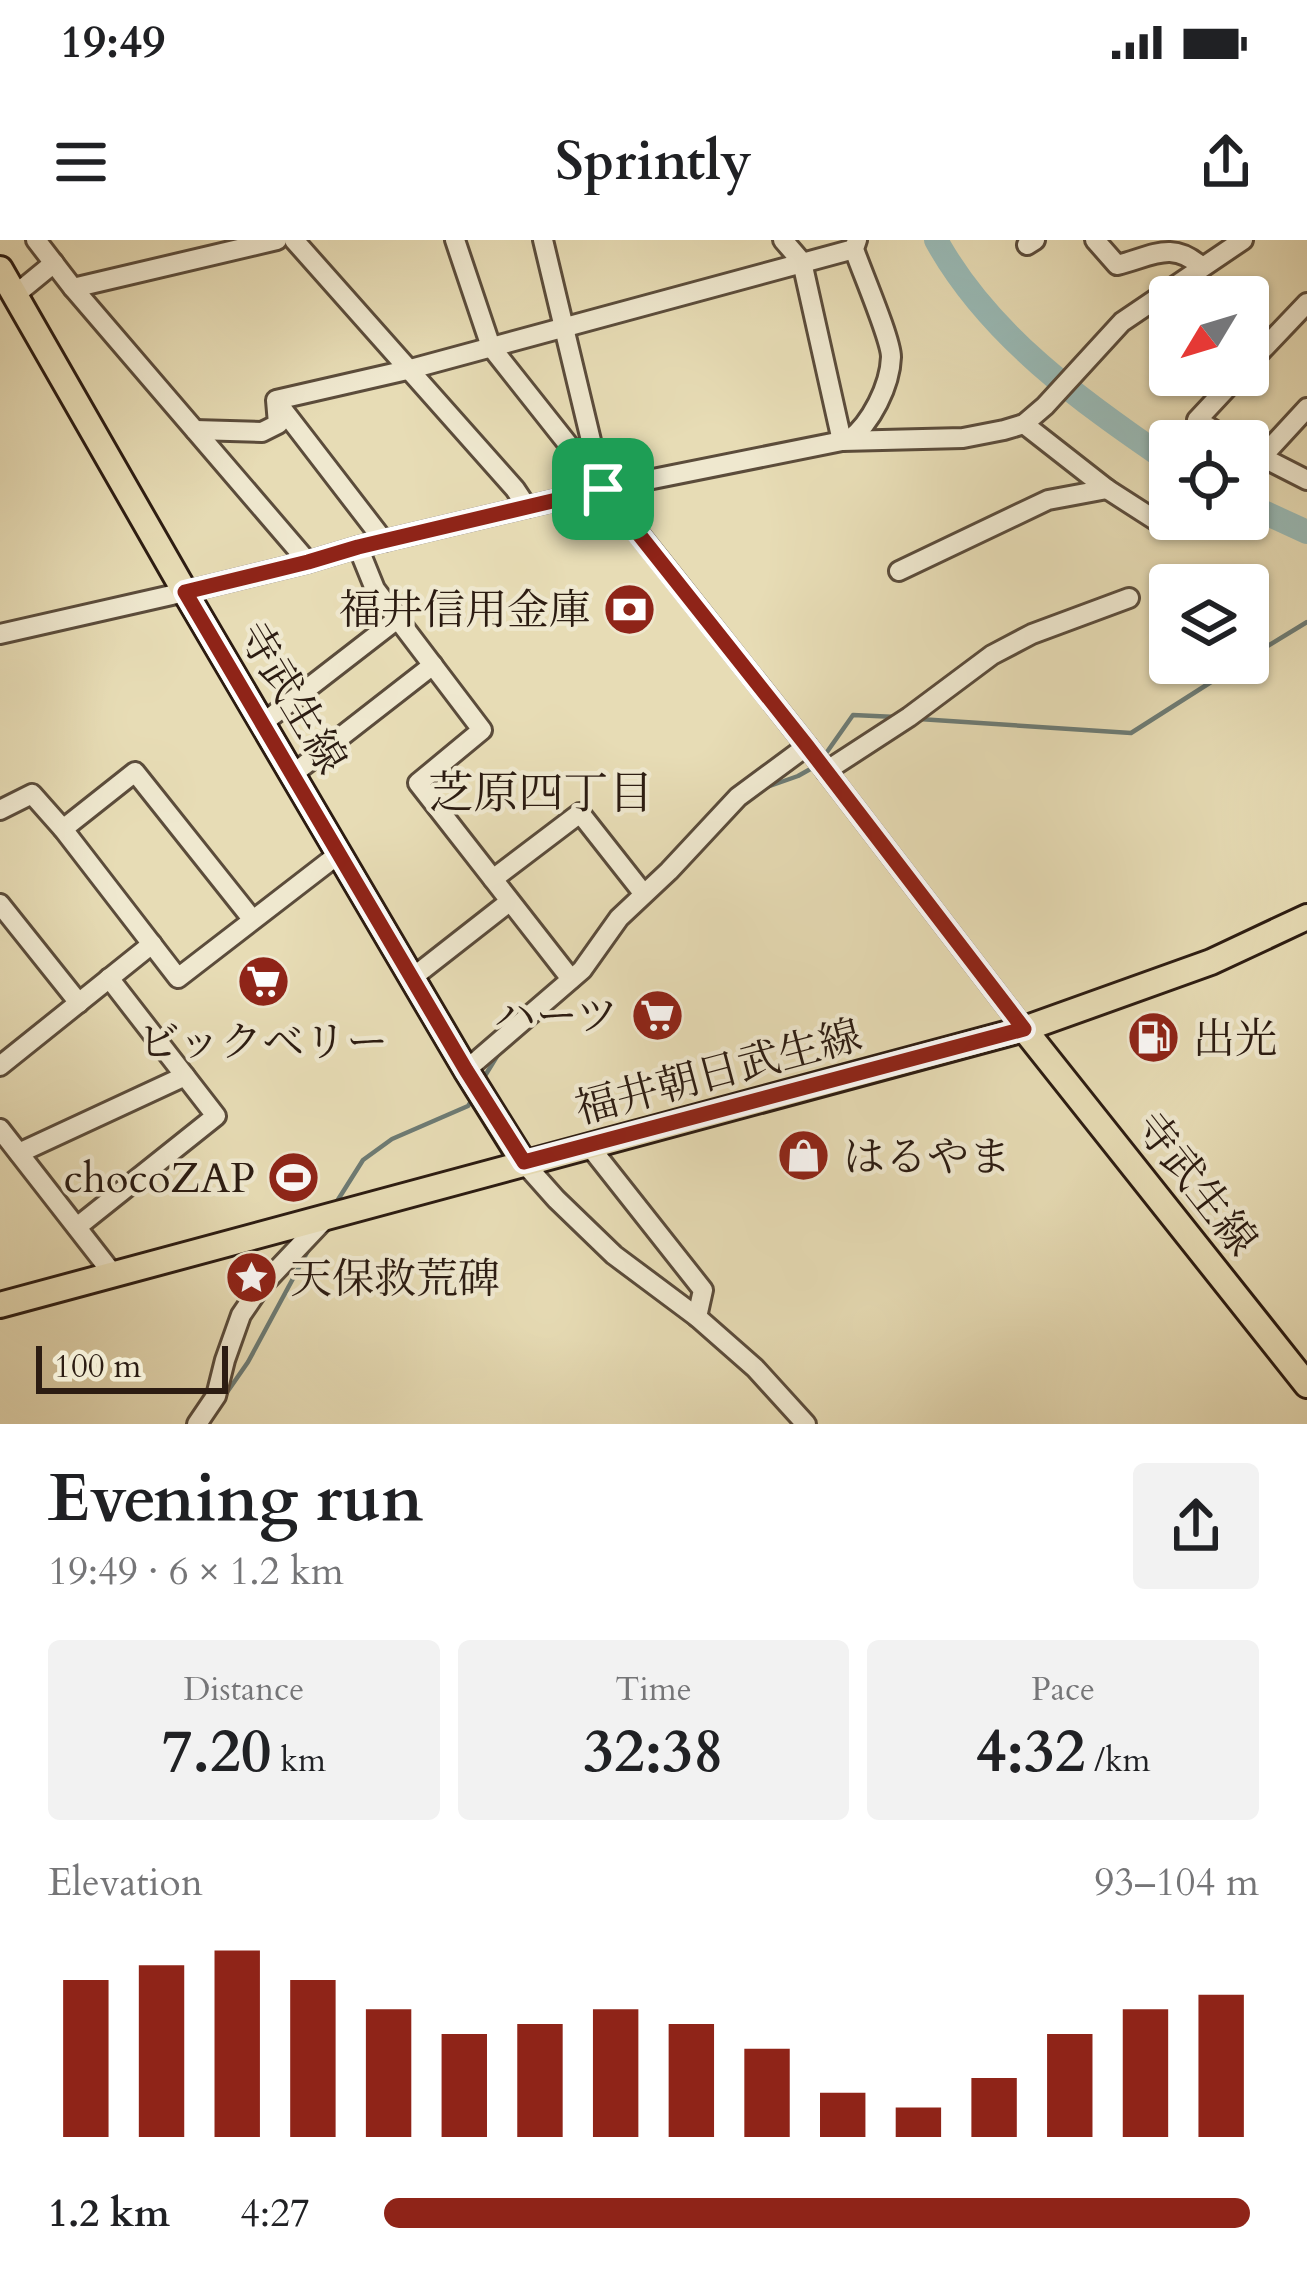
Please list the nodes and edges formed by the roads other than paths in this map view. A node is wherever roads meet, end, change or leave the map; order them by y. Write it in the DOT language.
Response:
graph roads {
  1 [pos="36,240"];
  2 [pos="277,240"];
  3 [pos="294,240"];
  4 [pos="455,240"];
  5 [pos="543,240"];
  6 [pos="783,240"];
  7 [pos="1095,240"];
  8 [pos="1244,240"];
  9 [pos="855,244"];
  10 [pos="802,262"];
  11 [pos="53,263"];
  12 [pos="1202,266"];
  13 [pos="0,269"];
  14 [pos="73,288"];
  15 [pos="15,295"];
  16 [pos="1307,302"];
  17 [pos="562,328"];
  18 [pos="1269,343"];
  19 [pos="491,347"];
  20 [pos="407,370"];
  21 [pos="1219,396"];
  22 [pos="276,400"];
  23 [pos="1307,408"];
  24 [pos="1197,420"];
  25 [pos="1024,424"];
  26 [pos="195,430"];
  27 [pos="845,441"];
  28 [pos="1269,442"];
  29 [pos="1269,461"];
  30 [pos="1307,480"];
  31 [pos="603,489"];
  32 [pos="1107,489"];
  33 [pos="527,507"];
  34 [pos="1149,515"];
  35 [pos="384,541"];
  36 [pos="358,547"];
  37 [pos="308,562"];
  38 [pos="898,571"];
  39 [pos="185,592"];
  40 [pos="1129,598"];
  41 [pos="397,620"];
  42 [pos="0,634"];
  43 [pos="433,665"];
  44 [pos="263,723"];
  45 [pos="807,746"];
  46 [pos="826,771"];
  47 [pos="293,774"];
  48 [pos="2,804"];
  49 [pos="63,829"];
  50 [pos="340,853"];
  51 [pos="493,879"];
  52 [pos="644,892"];
  53 [pos="509,902"];
  54 [pos="0,904"];
  55 [pos="1307,917"];
  56 [pos="251,919"];
  57 [pos="19,927"];
  58 [pos="0,941"];
  59 [pos="152,944"];
  60 [pos="109,978"];
  61 [pos="412,978"];
  62 [pos="571,979"];
  63 [pos="79,1003"];
  64 [pos="1024,1029"];
  65 [pos="0,1066"];
  66 [pos="466,1070"];
  67 [pos="185,1076"];
  68 [pos="8,1144"];
  69 [pos="590,1147"];
  70 [pos="524,1162"];
  71 [pos="328,1216"];
  72 [pos="77,1226"];
  73 [pos="112,1274"];
  74 [pos="0,1305"];
  75 [pos="697,1317"];
  76 [pos="1307,1385"];
  77 [pos="197,1424"];
  78 [pos="806,1424"];
  1 -- 11 [label="street"];
  2 -- 14 [label="street"];
  3 -- 20 [label="street"];
  4 -- 19 [label="street"];
  5 -- 17 [label="street"];
  6 -- 10 [label="street"];
  7 -- 12 [label="street"];
  8 -- 12 [label="street"];
  9 -- 10 [label="street"];
  9 -- 27 [label="street"];
  10 -- 17 [label="street"];
  10 -- 27 [label="street"];
  11 -- 14 [label="street"];
  11 -- 15 [label="street"];
  12 -- 25 [label="street"];
  13 -- 15 [label="main road, 寺武生線"];
  14 -- 26 [label="street"];
  15 -- 39 [label="main road, 寺武生線"];
  16 -- 18 [label="street"];
  17 -- 19 [label="street"];
  17 -- 31 [label="street"];
  19 -- 20 [label="street"];
  19 -- 31 [label="street"];
  20 -- 22 [label="street"];
  20 -- 33 [label="street"];
  21 -- 24 [label="street"];
  22 -- 26 [label="street"];
  22 -- 35 [label="street"];
  23 -- 28 [label="street"];
  25 -- 27 [label="street"];
  25 -- 32 [label="street"];
  26 -- 37 [label="street"];
  27 -- 31 [label="street"];
  29 -- 30 [label="street"];
  31 -- 33 [label="street"];
  31 -- 45 [label="street"];
  32 -- 34 [label="street"];
  32 -- 38 [label="street"];
  33 -- 35 [label="street"];
  35 -- 36 [label="street"];
  36 -- 37 [label="street"];
  36 -- 41 [label="street"];
  37 -- 39 [label="street"];
  39 -- 42 [label="street"];
  39 -- 44 [label="main road, 寺武生線"];
  40 -- 46 [label="street"];
  41 -- 43 [label="street"];
  41 -- 44 [label="street"];
  43 -- 47 [label="street"];
  43 -- 51 [label="street"];
  44 -- 47 [label="main road, 寺武生線"];
  45 -- 46 [label="street"];
  45 -- 52 [label="street"];
  46 -- 64 [label="street"];
  47 -- 50 [label="main road, 寺武生線"];
  48 -- 49 [label="street"];
  49 -- 56 [label="street"];
  49 -- 59 [label="street"];
  50 -- 56 [label="street"];
  50 -- 61 [label="main road, 寺武生線"];
  51 -- 52 [label="street"];
  51 -- 53 [label="street"];
  52 -- 62 [label="street"];
  53 -- 61 [label="street"];
  53 -- 62 [label="street"];
  54 -- 57 [label="street"];
  55 -- 64 [label="main road, 福井朝日武生線"];
  56 -- 59 [label="street"];
  57 -- 58 [label="street"];
  57 -- 63 [label="street"];
  59 -- 60 [label="street"];
  60 -- 63 [label="street"];
  60 -- 67 [label="street"];
  61 -- 66 [label="main road, 寺武生線"];
  62 -- 66 [label="street"];
  63 -- 65 [label="street"];
  64 -- 69 [label="main road, 福井朝日武生線"];
  64 -- 76 [label="main road, 寺武生線"];
  66 -- 70 [label="main road, 寺武生線"];
  67 -- 68 [label="street"];
  67 -- 72 [label="street"];
  68 -- 72 [label="street"];
  69 -- 70 [label="main road, 福井朝日武生線"];
  69 -- 75 [label="street"];
  70 -- 71 [label="main road, 福井朝日武生線"];
  70 -- 75 [label="street"];
  71 -- 73 [label="main road, 福井朝日武生線"];
  71 -- 77 [label="street"];
  72 -- 73 [label="street"];
  73 -- 74 [label="main road, 福井朝日武生線"];
  75 -- 78 [label="street"];
}
